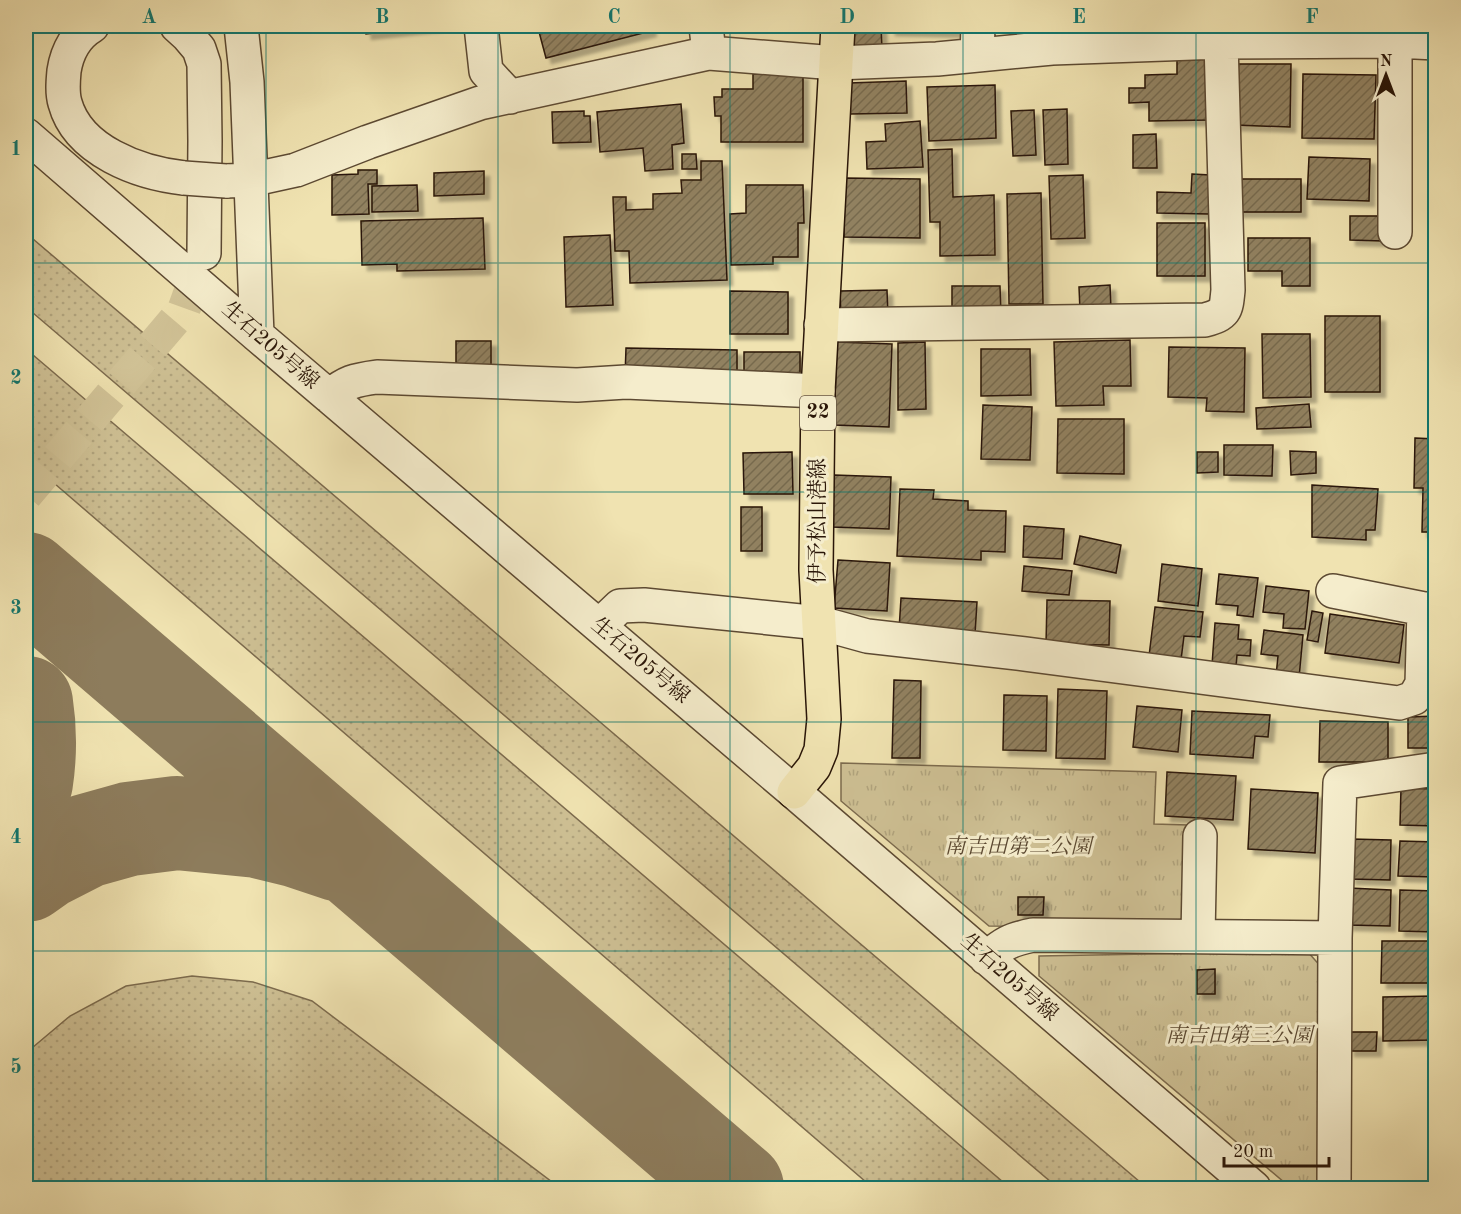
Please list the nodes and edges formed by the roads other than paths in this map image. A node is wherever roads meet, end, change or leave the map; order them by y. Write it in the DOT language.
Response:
graph roads {
  1 [pos="92,26"];
  2 [pos="177,26"];
  3 [pos="241,26"];
  4 [pos="481,26"];
  5 [pos="838,26"];
  6 [pos="1239,36"];
  7 [pos="708,39"];
  8 [pos="978,40"];
  9 [pos="1395,41"];
  10 [pos="1436,43"];
  11 [pos="836,63"];
  12 [pos="510,97"];
  13 [pos="26,135"];
  14 [pos="238,180"];
  15 [pos="1395,232"];
  16 [pos="204,253"];
  17 [pos="821,325"];
  18 [pos="257,335"];
  19 [pos="818,391"];
  20 [pos="329,396"];
  21 [pos="1333,591"];
  22 [pos="1430,609"];
  23 [pos="820,623"];
  24 [pos="599,626"];
  25 [pos="1436,770"];
  26 [pos="794,792"];
  27 [pos="1200,836"];
  28 [pos="1198,936"];
  29 [pos="1335,938"];
  30 [pos="986,958"];
  31 [pos="1254,1188"];
  32 [pos="1334,1188"];
  1 -- 14 [label="street, bridge"];
  2 -- 16 [label="street"];
  3 -- 14 [label="street"];
  4 -- 12 [label="street"];
  5 -- 11 [label="main road, 伊予松山港線 / 22"];
  6 -- 8 [label="street"];
  6 -- 9 [label="street"];
  6 -- 17 [label="street"];
  7 -- 11 [label="street"];
  7 -- 12 [label="street"];
  8 -- 11 [label="street"];
  9 -- 10 [label="street"];
  9 -- 15 [label="street"];
  11 -- 17 [label="main road, 伊予松山港線 / 22"];
  12 -- 14 [label="street"];
  13 -- 18 [label="street, 生石205号線"];
  14 -- 18 [label="street"];
  17 -- 19 [label="main road, 伊予松山港線 / 22"];
  18 -- 20 [label="street, 生石205号線"];
  19 -- 20 [label="street"];
  19 -- 23 [label="main road, 伊予松山港線 / 22"];
  20 -- 24 [label="street, 生石205号線"];
  21 -- 22 [label="street"];
  22 -- 23 [label="street"];
  23 -- 24 [label="street"];
  23 -- 26 [label="main road, 伊予松山港線 / 22"];
  24 -- 26 [label="street, 生石205号線"];
  25 -- 29 [label="street"];
  26 -- 30 [label="street, 生石205号線"];
  27 -- 28 [label="street"];
  28 -- 29 [label="street"];
  28 -- 30 [label="street"];
  29 -- 32 [label="street"];
  30 -- 31 [label="street, 生石205号線"];
}
